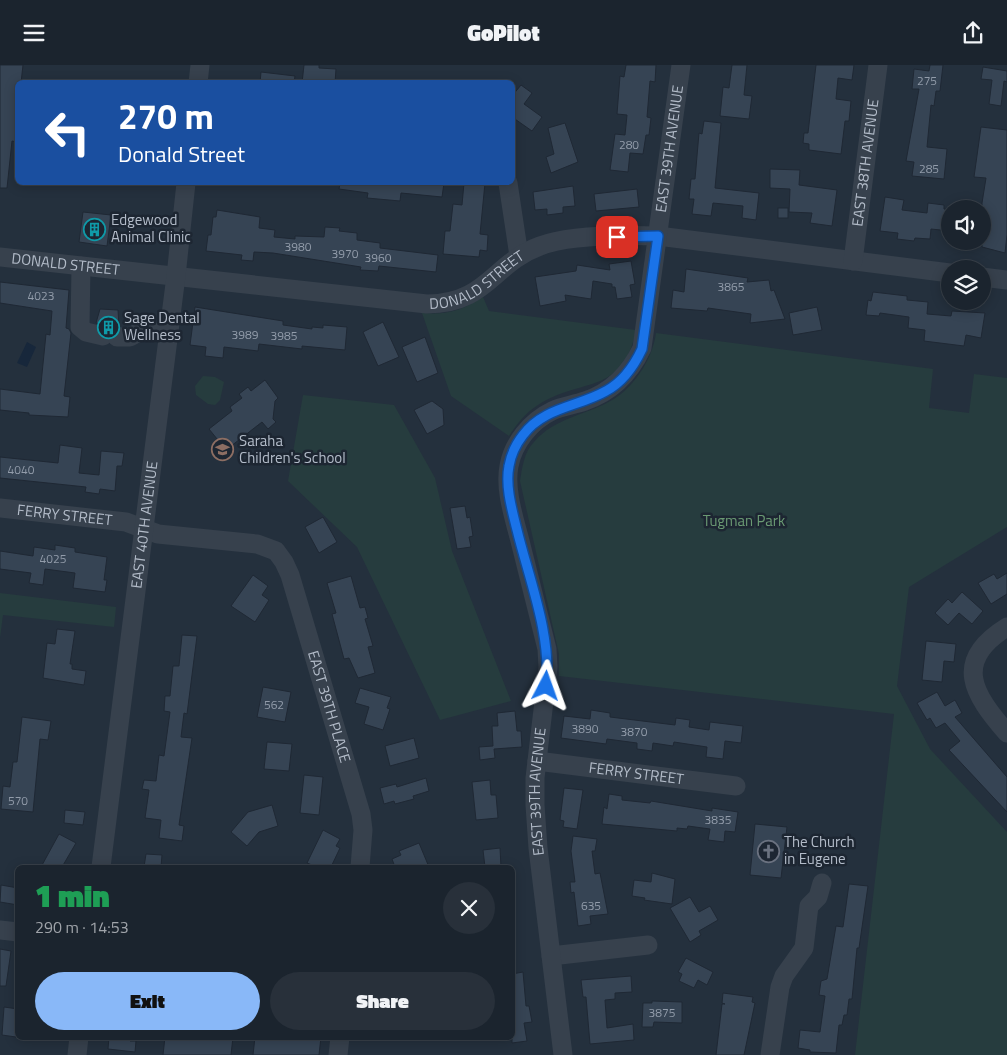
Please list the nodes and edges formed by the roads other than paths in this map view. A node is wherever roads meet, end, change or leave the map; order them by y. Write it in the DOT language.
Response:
graph roads {
  1 [pos="200,65"];
  2 [pos="681,65"];
  3 [pos="878,65"];
  4 [pos="198,80"];
  5 [pos="186,185"];
  6 [pos="508,185"];
  7 [pos="658,236"];
  8 [pos="519,256"];
  9 [pos="0,257"];
  10 [pos="853,261"];
  11 [pos="81,266"];
  12 [pos="941,272"];
  13 [pos="176,276"];
  14 [pos="991,278"];
  15 [pos="1007,280"];
  16 [pos="169,334"];
  17 [pos="0,508"];
  18 [pos="144,529"];
  19 [pos="276,551"];
  20 [pos="1007,627"];
  21 [pos="1007,733"];
  22 [pos="537,761"];
  23 [pos="736,786"];
  24 [pos="100,865"];
  25 [pos="360,865"];
  26 [pos="822,883"];
  27 [pos="0,930"];
  28 [pos="15,932"];
  29 [pos="648,945"];
  30 [pos="551,956"];
  31 [pos="79,1040"];
  32 [pos="340,1040"];
  33 [pos="77,1055"];
  34 [pos="338,1055"];
  35 [pos="563,1055"];
  36 [pos="770,1055"];
  1 -- 4 [label="street"];
  2 -- 7 [label="street, EAST 39TH AVENUE"];
  3 -- 10 [label="street, EAST 38TH AVENUE"];
  5 -- 13 [label="street, EAST 40TH AVENUE"];
  6 -- 8 [label="street"];
  7 -- 8 [label="street, DONALD STREET"];
  7 -- 10 [label="street, DONALD STREET"];
  7 -- 22 [label="street, EAST 39TH AVENUE"];
  8 -- 13 [label="street, DONALD STREET"];
  9 -- 11 [label="street, DONALD STREET"];
  10 -- 12 [label="street, DONALD STREET"];
  11 -- 13 [label="street, DONALD STREET"];
  11 -- 16 [label="street"];
  13 -- 16 [label="street, EAST 40TH AVENUE"];
  14 -- 15 [label="street"];
  16 -- 18 [label="street, EAST 40TH AVENUE"];
  17 -- 18 [label="street, FERRY STREET"];
  18 -- 19 [label="street, FERRY STREET"];
  18 -- 24 [label="street, EAST 40TH AVENUE"];
  19 -- 25 [label="street, EAST 39TH PLACE"];
  20 -- 21 [label="street"];
  22 -- 23 [label="street, FERRY STREET"];
  22 -- 30 [label="street, EAST 39TH AVENUE"];
  26 -- 36 [label="street"];
  27 -- 28 [label="street"];
  29 -- 30 [label="street"];
  30 -- 35 [label="street, EAST 39TH AVENUE"];
  31 -- 33 [label="street"];
  32 -- 34 [label="street"];
}
